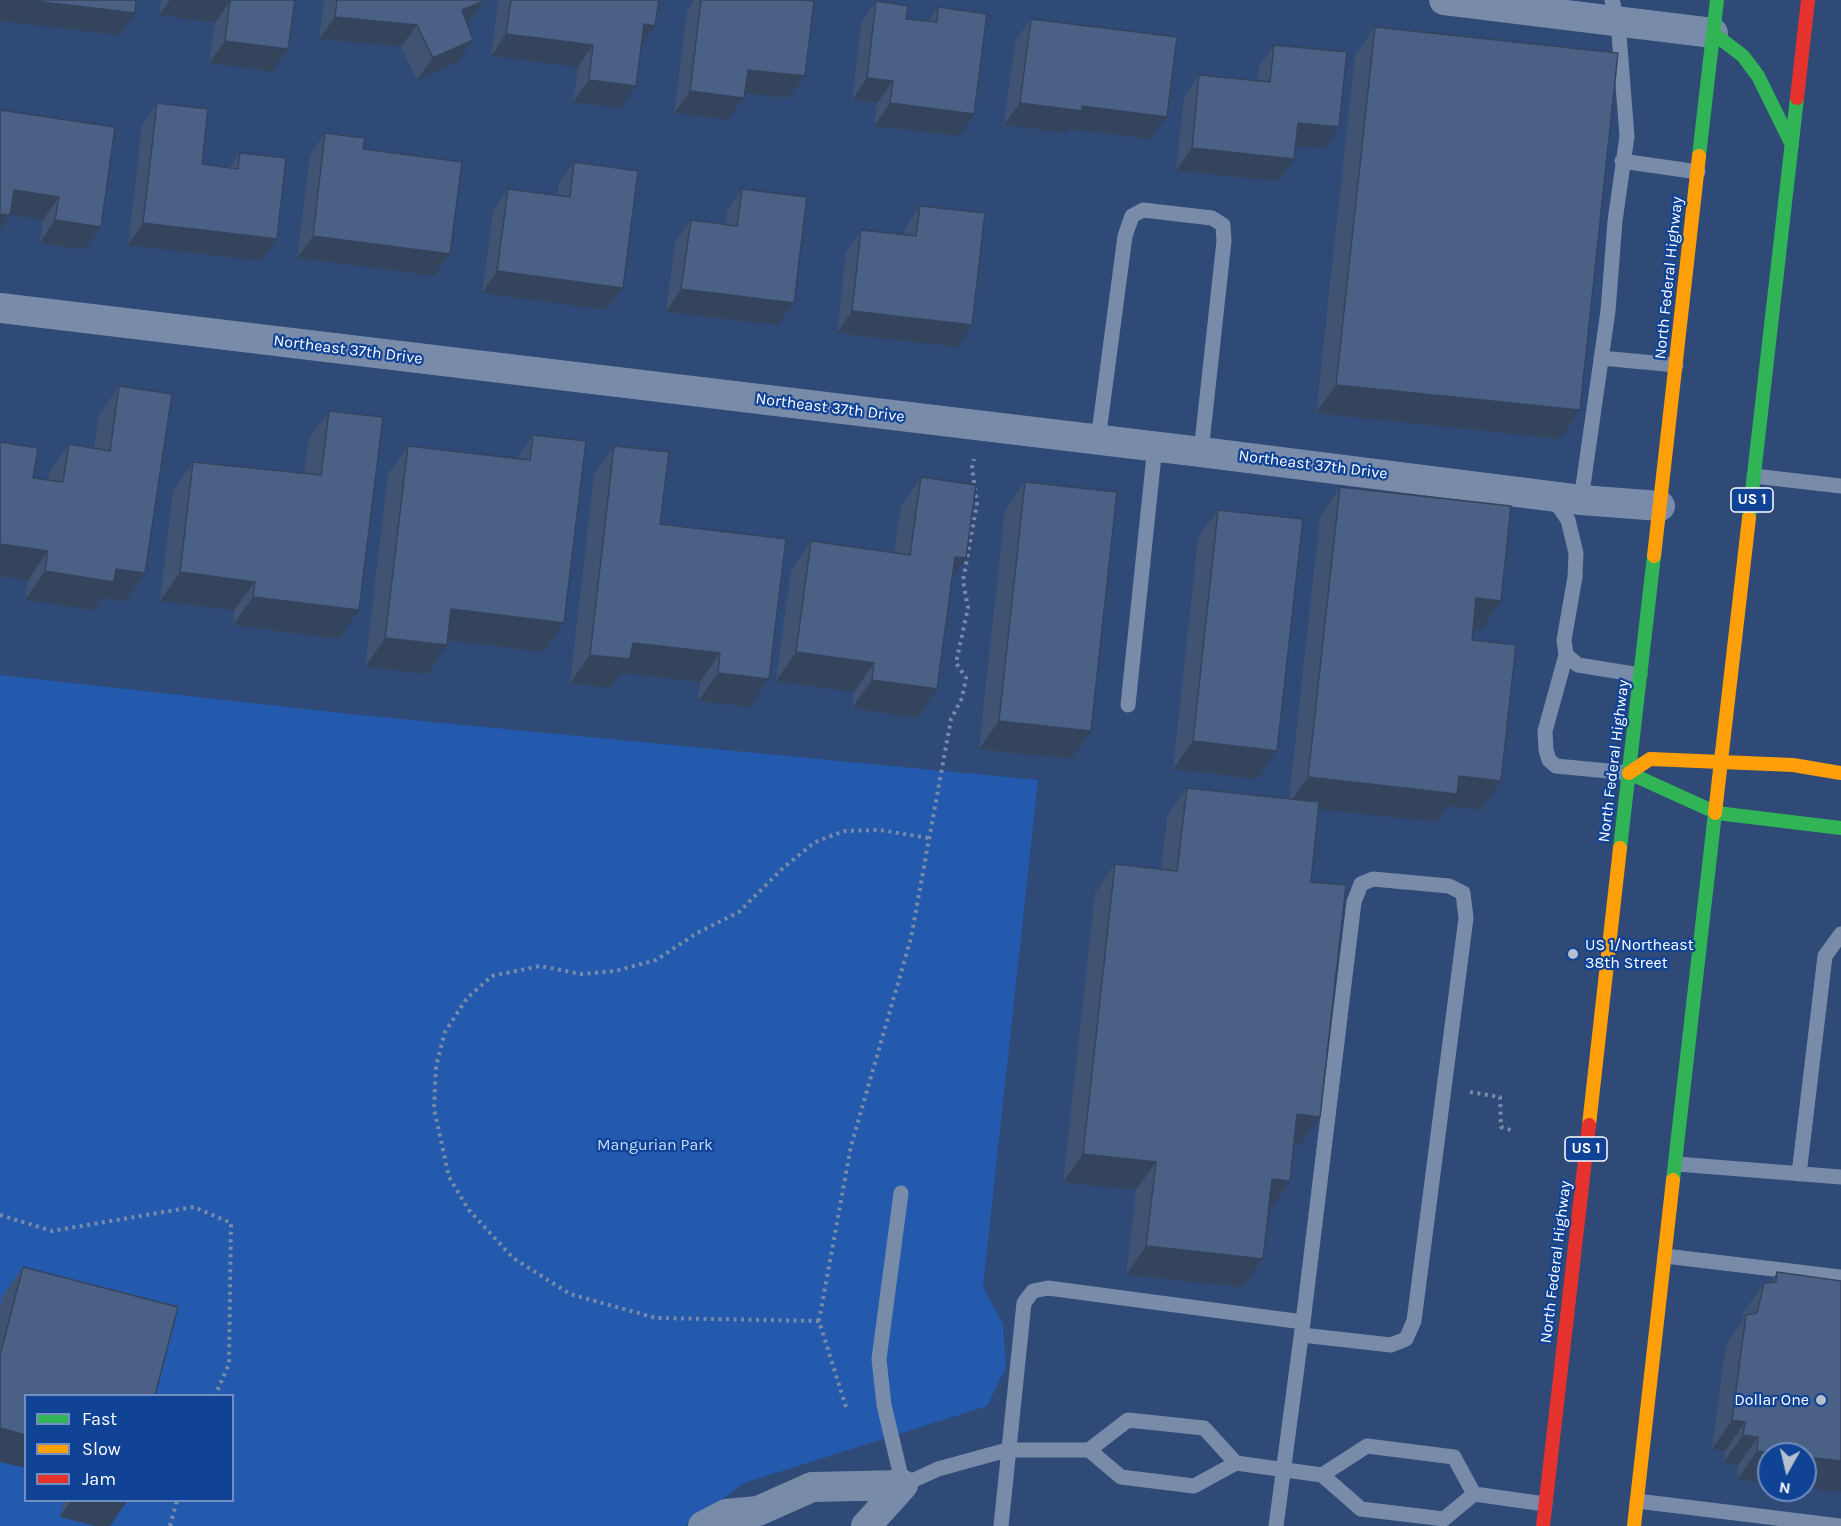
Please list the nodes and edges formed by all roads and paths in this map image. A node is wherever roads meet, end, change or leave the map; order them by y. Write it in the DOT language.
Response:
graph roads {
  1 [pos="1444,0"];
  2 [pos="1718,0"];
  3 [pos="1808,0"];
  4 [pos="1615,11"];
  5 [pos="1713,33"];
  6 [pos="1792,145"];
  7 [pos="1622,161"];
  8 [pos="1698,172"];
  9 [pos="0,308"];
  10 [pos="1601,358"];
  11 [pos="1676,365"];
  12 [pos="980,426"];
  13 [pos="1098,440"];
  14 [pos="1155,446"];
  15 [pos="1202,452"];
  16 [pos="1754,476"];
  17 [pos="1841,486"];
  18 [pos="1552,495"];
  19 [pos="1581,500"];
  20 [pos="1660,507"];
  21 [pos="1566,654"];
  22 [pos="1641,675"];
  23 [pos="1128,705"];
  24 [pos="1723,763"];
  25 [pos="1629,773"];
  26 [pos="1841,773"];
  27 [pos="1717,813"];
  28 [pos="1841,828"];
  29 [pos="928,838"];
  30 [pos="1841,934"];
  31 [pos="1464,1091"];
  32 [pos="1514,1131"];
  33 [pos="1677,1164"];
  34 [pos="1800,1174"];
  35 [pos="1841,1178"];
  36 [pos="901,1193"];
  37 [pos="0,1215"];
  38 [pos="1665,1256"];
  39 [pos="1841,1277"];
  40 [pos="819,1321"];
  41 [pos="1302,1329"];
  42 [pos="215,1394"];
  43 [pos="846,1407"];
  44 [pos="1007,1450"];
  45 [pos="1089,1450"];
  46 [pos="1236,1463"];
  47 [pos="1284,1469"];
  48 [pos="1322,1475"];
  49 [pos="903,1485"];
  50 [pos="1474,1494"];
  51 [pos="1637,1501"];
  52 [pos="176,1502"];
  53 [pos="1545,1504"];
  54 [pos="750,1519"];
  55 [pos="1562,1519"];
  56 [pos="170,1526"];
  57 [pos="703,1526"];
  58 [pos="866,1526"];
  59 [pos="1001,1526"];
  60 [pos="1276,1526"];
  61 [pos="1543,1526"];
  62 [pos="1634,1526"];
  63 [pos="1841,1526"];
  1 -- 4 [label="street"];
  2 -- 5 [label="main road, North Federal Highway / US 1"];
  3 -- 6 [label="main road, US 1"];
  4 -- 5 [label="street"];
  4 -- 7 [label="lane"];
  5 -- 6 [label="main road"];
  5 -- 8 [label="main road, North Federal Highway / US 1"];
  6 -- 16 [label="main road, US 1"];
  7 -- 8 [label="lane"];
  7 -- 10 [label="lane"];
  8 -- 11 [label="main road, North Federal Highway / US 1"];
  9 -- 12 [label="street, Northeast 37th Drive"];
  10 -- 11 [label="lane"];
  10 -- 19 [label="lane"];
  11 -- 20 [label="main road, North Federal Highway / US 1"];
  12 -- 13 [label="street, Northeast 37th Drive"];
  12 -- 29 [label="path"];
  13 -- 14 [label="street, Northeast 37th Drive"];
  13 -- 15 [label="lane"];
  14 -- 15 [label="street, Northeast 37th Drive"];
  14 -- 23 [label="lane"];
  15 -- 18 [label="street, Northeast 37th Drive"];
  16 -- 17 [label="lane"];
  16 -- 24 [label="main road, US 1"];
  18 -- 19 [label="street, Northeast 37th Drive"];
  18 -- 21 [label="lane"];
  19 -- 20 [label="street, Northeast 37th Drive"];
  20 -- 22 [label="main road, North Federal Highway / US 1"];
  21 -- 22 [label="lane"];
  21 -- 25 [label="lane"];
  22 -- 25 [label="main road, North Federal Highway / US 1"];
  24 -- 25 [label="main road"];
  24 -- 26 [label="main road"];
  24 -- 27 [label="main road, US 1"];
  25 -- 27 [label="main road"];
  25 -- 53 [label="main road, North Federal Highway / US 1"];
  27 -- 28 [label="main road"];
  27 -- 33 [label="main road, US 1"];
  29 -- 40 [label="path"];
  29 -- 40 [label="path"];
  30 -- 34 [label="lane"];
  31 -- 32 [label="path"];
  33 -- 34 [label="lane"];
  33 -- 38 [label="main road, US 1"];
  34 -- 35 [label="lane"];
  36 -- 49 [label="lane"];
  37 -- 42 [label="path"];
  38 -- 39 [label="lane"];
  38 -- 51 [label="main road, US 1"];
  40 -- 43 [label="path"];
  41 -- 41 [label="lane"];
  41 -- 44 [label="lane"];
  41 -- 47 [label="lane"];
  44 -- 45 [label="lane"];
  44 -- 49 [label="lane"];
  44 -- 59 [label="lane"];
  45 -- 46 [label="lane"];
  45 -- 46 [label="lane"];
  46 -- 47 [label="lane"];
  47 -- 48 [label="lane"];
  47 -- 60 [label="lane"];
  48 -- 50 [label="lane"];
  48 -- 50 [label="lane"];
  49 -- 54 [label="street"];
  49 -- 58 [label="street"];
  50 -- 53 [label="lane"];
  51 -- 62 [label="main road, US 1"];
  51 -- 63 [label="lane"];
  52 -- 56 [label="path"];
  53 -- 55 [label="main road"];
  53 -- 61 [label="main road, North Federal Highway / US 1"];
  54 -- 57 [label="street"];
}
